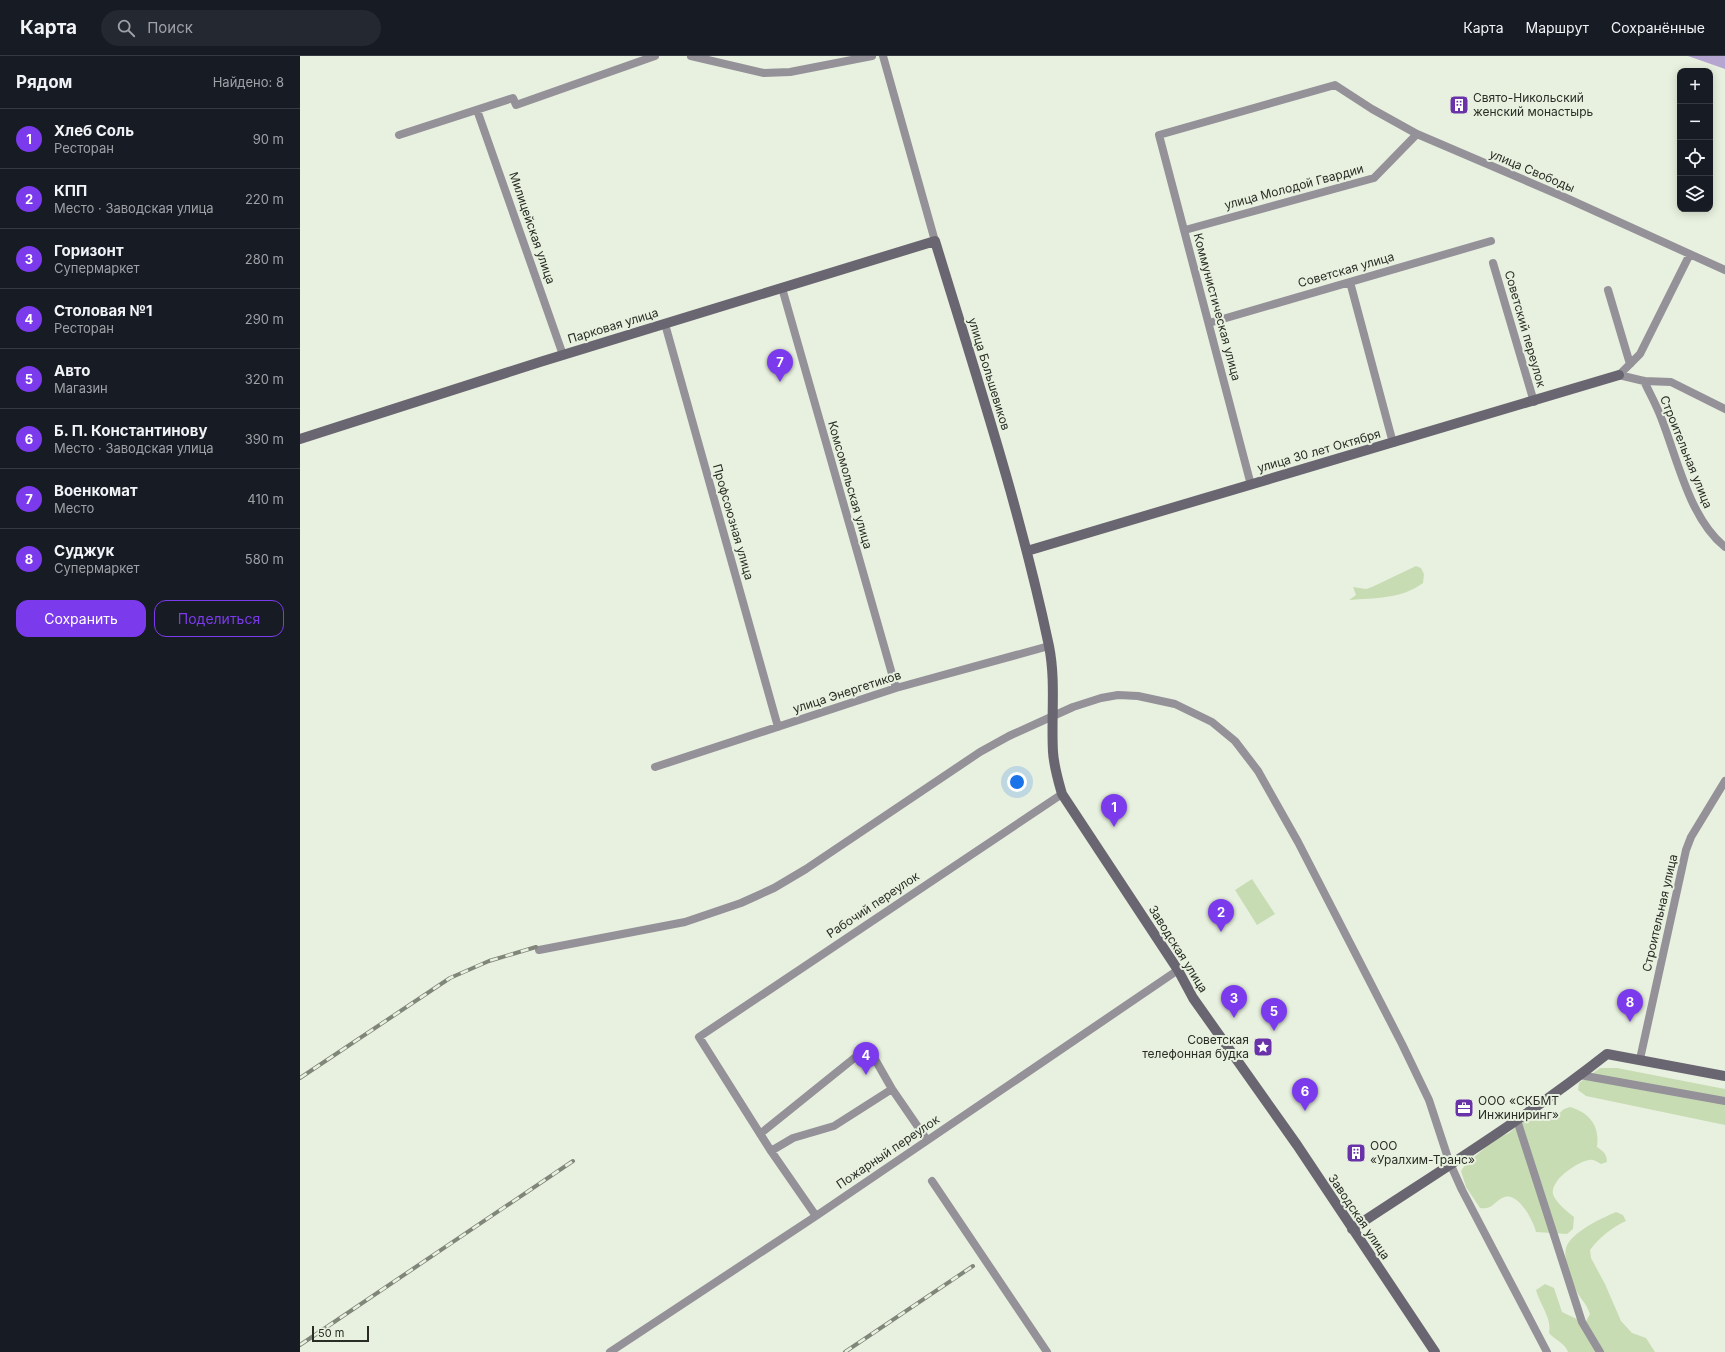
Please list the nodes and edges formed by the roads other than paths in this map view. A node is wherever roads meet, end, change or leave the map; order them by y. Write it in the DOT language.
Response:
graph roads {
  1 [pos="655,56"];
  2 [pos="691,56"];
  3 [pos="872,56"];
  4 [pos="883,56"];
  5 [pos="477,110"];
  6 [pos="1417,134"];
  7 [pos="399,135"];
  8 [pos="1159,135"];
  9 [pos="1185,230"];
  10 [pos="935,241"];
  11 [pos="1491,241"];
  12 [pos="1690,254"];
  13 [pos="1493,263"];
  14 [pos="1725,270"];
  15 [pos="1350,282"];
  16 [pos="782,288"];
  17 [pos="1608,290"];
  18 [pos="1209,323"];
  19 [pos="665,324"];
  20 [pos="563,355"];
  21 [pos="1630,364"];
  22 [pos="1619,375"];
  23 [pos="1644,381"];
  24 [pos="1534,402"];
  25 [pos="1725,409"];
  26 [pos="300,439"];
  27 [pos="1393,443"];
  28 [pos="1251,485"];
  29 [pos="1725,546"];
  30 [pos="1027,551"];
  31 [pos="1049,646"];
  32 [pos="896,688"];
  33 [pos="1052,725"];
  34 [pos="778,727"];
  35 [pos="655,767"];
  36 [pos="1725,781"];
  37 [pos="1062,794"];
  38 [pos="539,950"];
  39 [pos="1178,970"];
  40 [pos="1640,1059"];
  41 [pos="1580,1075"];
  42 [pos="1725,1076"];
  43 [pos="892,1090"];
  44 [pos="1725,1102"];
  45 [pos="1517,1120"];
  46 [pos="760,1134"];
  47 [pos="927,1140"];
  48 [pos="771,1151"];
  49 [pos="932,1181"];
  50 [pos="816,1216"];
  51 [pos="1352,1229"];
  52 [pos="610,1352"];
  53 [pos="1047,1352"];
  54 [pos="1435,1352"];
  55 [pos="1547,1352"];
  56 [pos="1600,1352"];
  1 -- 5 [label="street"];
  2 -- 3 [label="street"];
  4 -- 10 [label="street, улица Большевиков"];
  5 -- 7 [label="street"];
  5 -- 20 [label="street, Милицейская улица"];
  6 -- 8 [label="street, улица Свободы"];
  6 -- 9 [label="street, улица Молодой Гвардии"];
  6 -- 12 [label="street, улица Свободы"];
  8 -- 9 [label="street, Коммунистическая улица"];
  9 -- 18 [label="street, Коммунистическая улица"];
  10 -- 16 [label="street, Парковая улица"];
  10 -- 30 [label="street, улица Большевиков"];
  11 -- 15 [label="street, Советская улица"];
  12 -- 14 [label="street, улица Свободы"];
  12 -- 21 [label="street"];
  13 -- 24 [label="street, Советский переулок"];
  15 -- 18 [label="street, Советская улица"];
  15 -- 27 [label="street"];
  16 -- 19 [label="street, Парковая улица"];
  16 -- 32 [label="street, Комсомольская улица"];
  17 -- 21 [label="street"];
  18 -- 28 [label="street, Коммунистическая улица"];
  19 -- 20 [label="street, Парковая улица"];
  19 -- 34 [label="street, Профсоюзная улица"];
  20 -- 26 [label="street, Парковая улица"];
  21 -- 22 [label="street"];
  22 -- 23 [label="street"];
  22 -- 24 [label="street, улица 30 лет Октября"];
  23 -- 25 [label="street"];
  23 -- 29 [label="street, Строительная улица"];
  24 -- 27 [label="street, улица 30 лет Октября"];
  27 -- 28 [label="street, улица 30 лет Октября"];
  28 -- 30 [label="street, улица 30 лет Октября"];
  30 -- 31 [label="street, улица Большевиков"];
  31 -- 32 [label="street, улица Энергетиков"];
  31 -- 33 [label="street, улица Большевиков"];
  32 -- 34 [label="street, улица Энергетиков"];
  33 -- 37 [label="street, Заводская улица"];
  34 -- 35 [label="street, улица Энергетиков"];
  36 -- 40 [label="street, Строительная улица"];
  37 -- 39 [label="street, Заводская улица"];
  37 -- 46 [label="street, Рабочий переулок"];
  38 -- 55 [label="street"];
  39 -- 47 [label="street, Пожарный переулок"];
  39 -- 51 [label="street, Заводская улица"];
  40 -- 41 [label="street"];
  40 -- 42 [label="street"];
  41 -- 44 [label="street"];
  41 -- 45 [label="street"];
  43 -- 46 [label="street"];
  43 -- 47 [label="street"];
  43 -- 48 [label="street"];
  45 -- 51 [label="street"];
  45 -- 56 [label="street"];
  46 -- 48 [label="street"];
  47 -- 50 [label="street, Пожарный переулок"];
  48 -- 50 [label="street"];
  49 -- 53 [label="street"];
  50 -- 52 [label="street, Пожарный переулок"];
  51 -- 54 [label="street, Заводская улица"];
}
